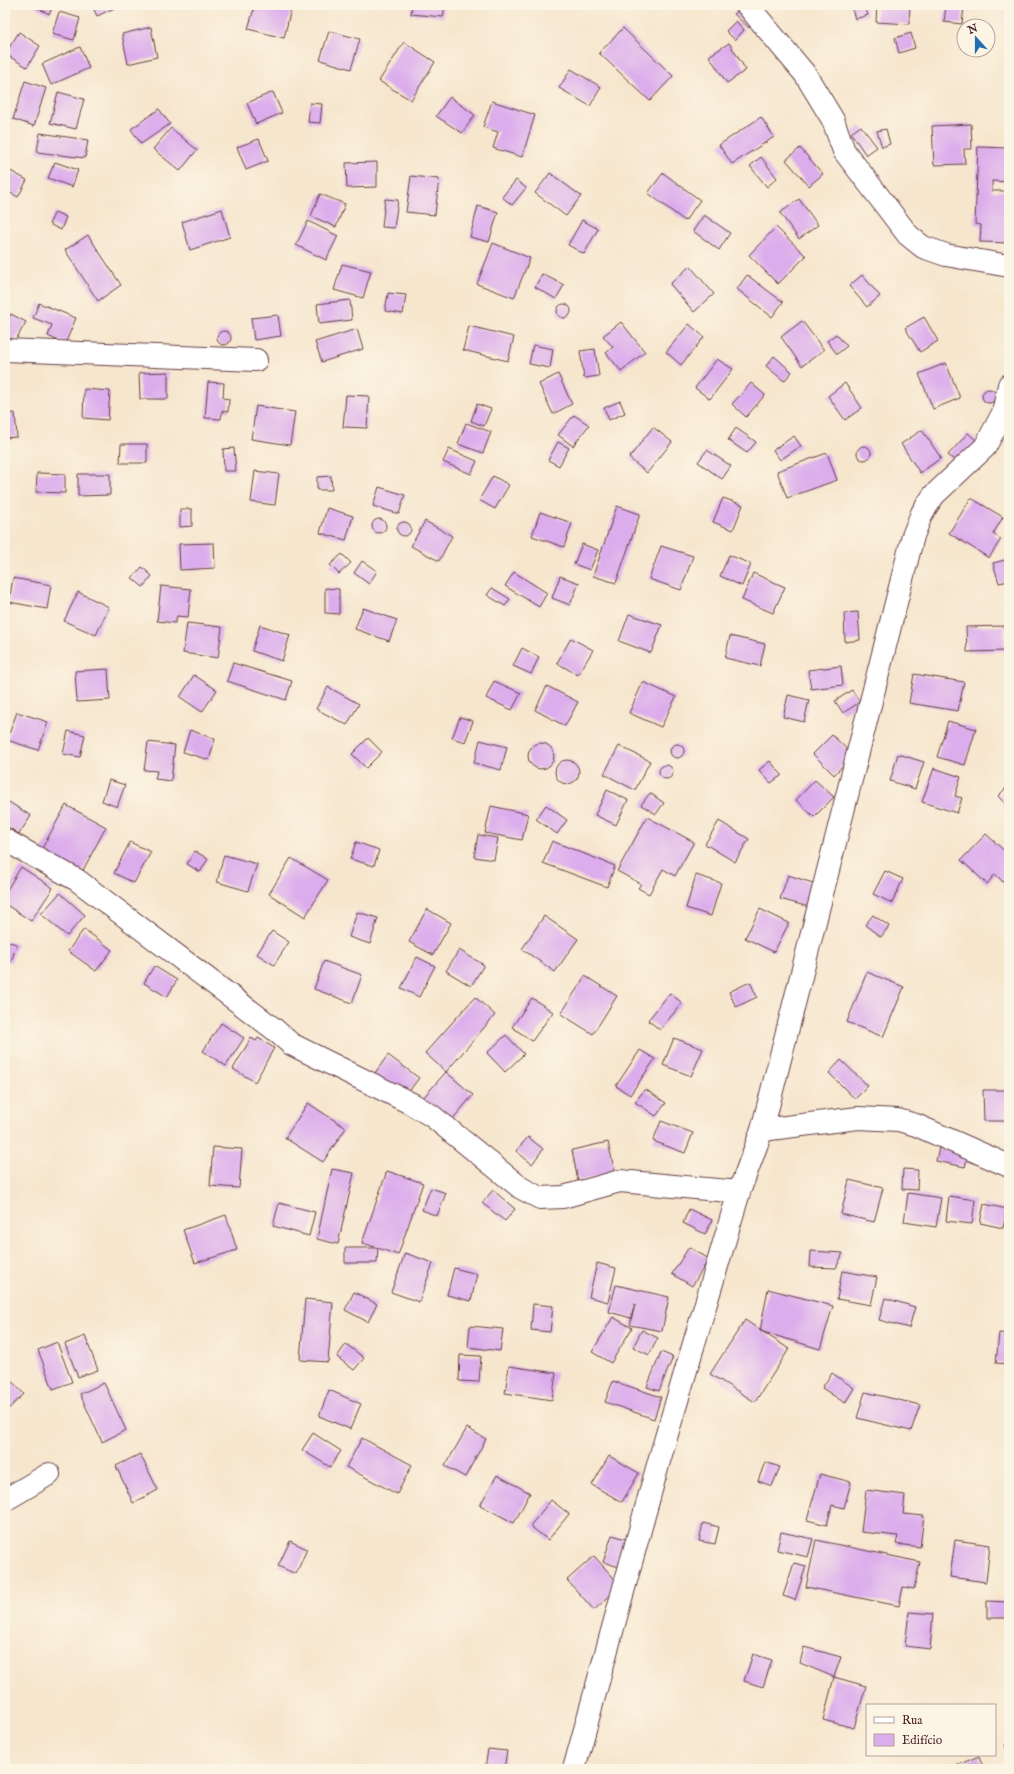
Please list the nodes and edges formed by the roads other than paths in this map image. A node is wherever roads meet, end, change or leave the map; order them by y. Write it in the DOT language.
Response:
graph roads {
  1 [pos="748,5"];
  2 [pos="1009,266"];
  3 [pos="5,350"];
  4 [pos="256,360"];
  5 [pos="1009,385"];
  6 [pos="5,840"];
  7 [pos="762,1130"];
  8 [pos="1009,1166"];
  9 [pos="739,1192"];
  10 [pos="49,1474"];
  11 [pos="5,1500"];
  12 [pos="574,1769"];
  1 -- 2 [label="street"];
  3 -- 4 [label="street"];
  5 -- 7 [label="street"];
  6 -- 9 [label="street"];
  7 -- 8 [label="street"];
  7 -- 9 [label="street"];
  9 -- 12 [label="street"];
  10 -- 11 [label="street"];
}
